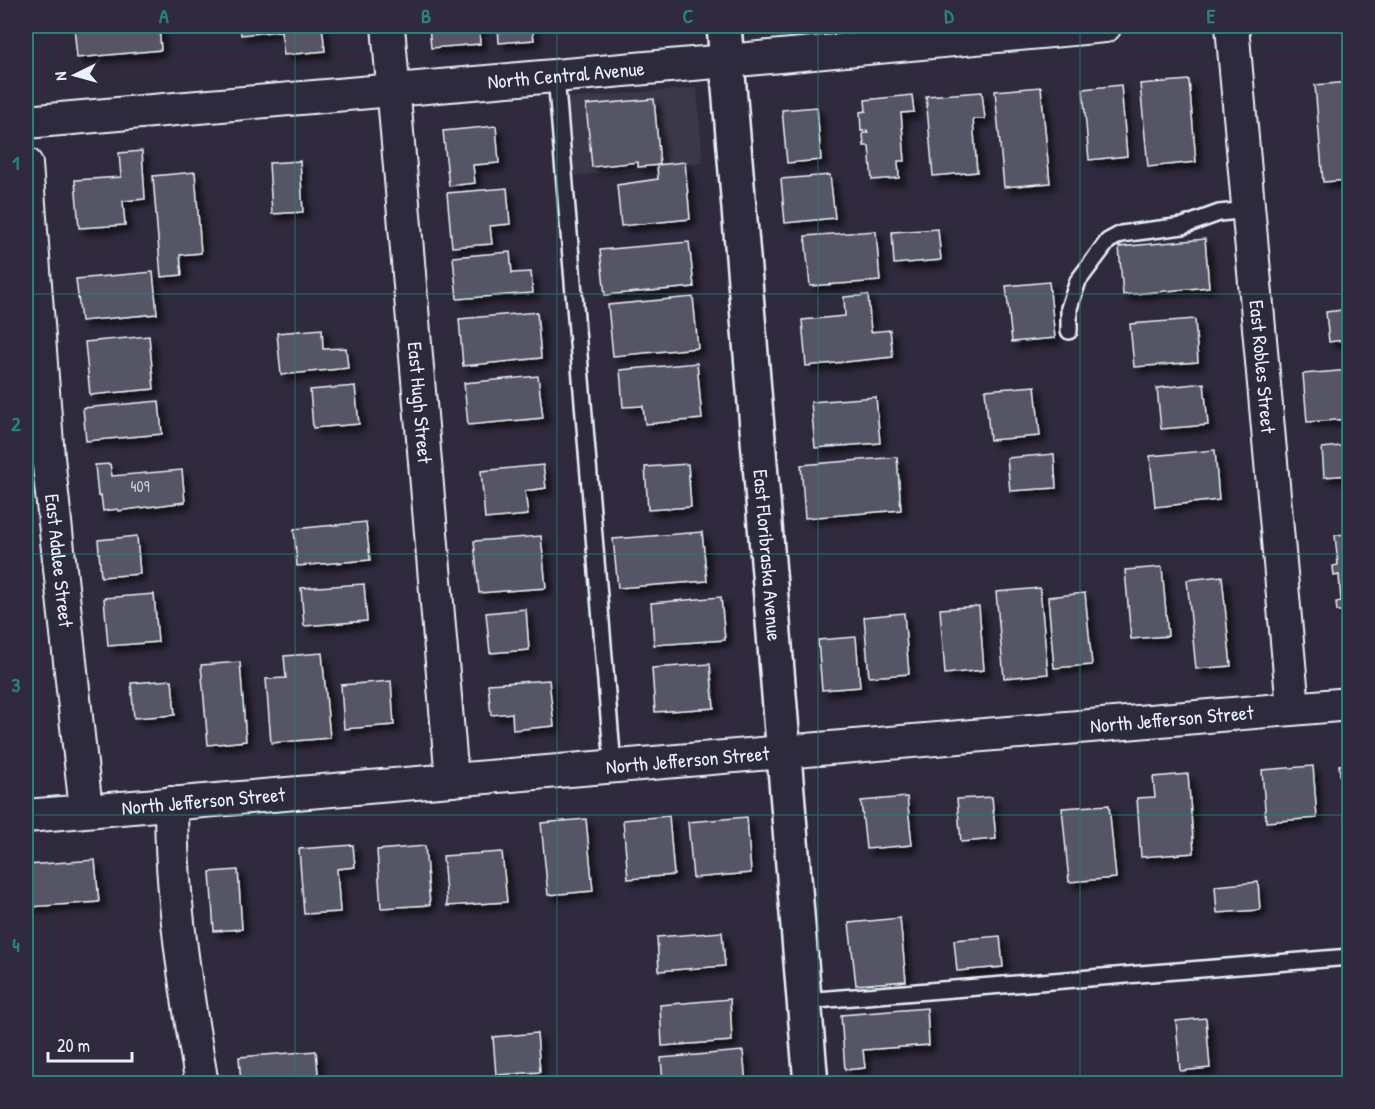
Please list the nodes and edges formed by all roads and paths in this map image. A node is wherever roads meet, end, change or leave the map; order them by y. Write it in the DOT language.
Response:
graph roads {
  1 [pos="388,26"];
  2 [pos="724,26"];
  3 [pos="1105,26"];
  4 [pos="1232,26"];
  5 [pos="727,61"];
  6 [pos="556,76"];
  7 [pos="393,90"];
  8 [pos="26,122"];
  9 [pos="26,164"];
  10 [pos="1249,210"];
  11 [pos="1069,330"];
  12 [pos="37,458"];
  13 [pos="1350,704"];
  14 [pos="1293,708"];
  15 [pos="785,752"];
  16 [pos="613,766"];
  17 [pos="452,780"];
  18 [pos="171,803"];
  19 [pos="86,810"];
  20 [pos="26,816"];
  21 [pos="1350,957"];
  22 [pos="804,1001"];
  23 [pos="202,1083"];
  24 [pos="811,1083"];
  1 -- 7 [label="street, East Hugh Street"];
  2 -- 5 [label="street, East Floribraska Avenue"];
  3 -- 5 [label="street, North Central Avenue"];
  4 -- 10 [label="street, East Robles Street"];
  5 -- 6 [label="street, North Central Avenue"];
  5 -- 15 [label="street, East Floribraska Avenue"];
  6 -- 7 [label="street, North Central Avenue"];
  6 -- 16 [label="lane"];
  7 -- 8 [label="street, North Central Avenue"];
  7 -- 17 [label="street, East Hugh Street"];
  9 -- 12 [label="street, East Adalee Street"];
  10 -- 11 [label="lane"];
  10 -- 14 [label="street, East Robles Street"];
  12 -- 19 [label="street, East Adalee Street"];
  13 -- 14 [label="street, North Jefferson Street"];
  14 -- 15 [label="street, North Jefferson Street"];
  15 -- 16 [label="street, North Jefferson Street"];
  15 -- 22 [label="street, East Floribraska Avenue"];
  16 -- 17 [label="street, North Jefferson Street"];
  17 -- 18 [label="street, North Jefferson Street"];
  18 -- 19 [label="street, North Jefferson Street"];
  18 -- 23 [label="street"];
  19 -- 20 [label="street, North Jefferson Street"];
  21 -- 22 [label="lane"];
  22 -- 24 [label="street, East Floribraska Avenue"];
}
